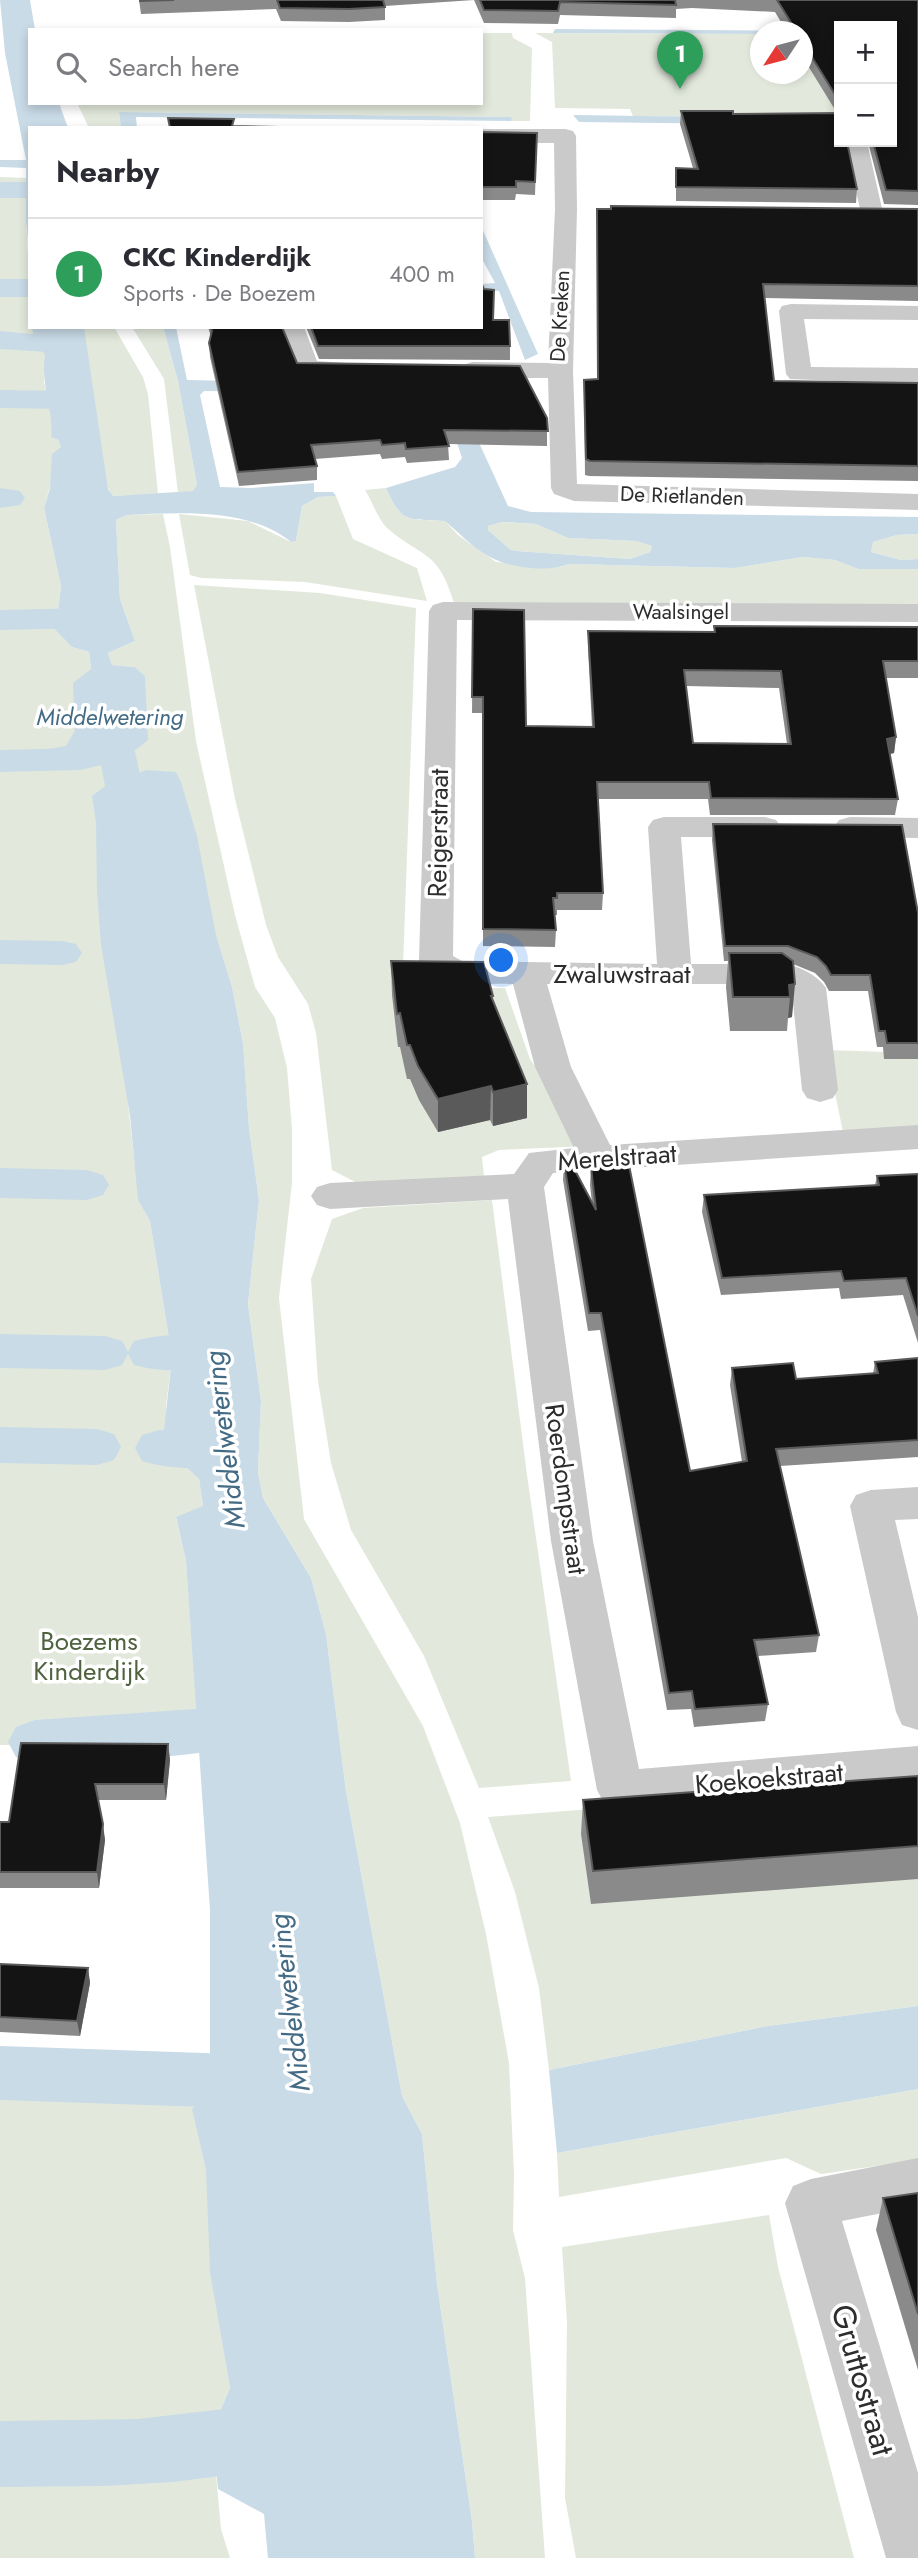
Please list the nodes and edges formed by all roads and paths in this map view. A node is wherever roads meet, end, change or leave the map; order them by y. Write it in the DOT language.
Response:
graph roads {
  1 [pos="483,136"];
  2 [pos="857,147"];
  3 [pos="566,209"];
  4 [pos="590,209"];
  5 [pos="846,213"];
  6 [pos="872,213"];
  7 [pos="895,214"];
  8 [pos="918,313"];
  9 [pos="293,329"];
  10 [pos="374,370"];
  11 [pos="453,370"];
  12 [pos="560,371"];
  13 [pos="918,376"];
  14 [pos="918,502"];
  15 [pos="443,611"];
  16 [pos="918,613"];
  17 [pos="918,828"];
  18 [pos="527,974"];
  19 [pos="675,974"];
  20 [pos="820,1090"];
  21 [pos="918,1138"];
  22 [pos="598,1159"];
  23 [pos="525,1186"];
  24 [pos="330,1196"];
  25 [pos="918,1503"];
  26 [pos="918,1712"];
  27 [pos="918,1765"];
  28 [pos="620,1790"];
  29 [pos="918,2182"];
  30 [pos="915,2558"];
  1 -- 3 [label="street, De Kreken"];
  2 -- 6 [label="street"];
  3 -- 4 [label="street"];
  3 -- 12 [label="street, De Kreken"];
  5 -- 6 [label="street"];
  6 -- 7 [label="street"];
  8 -- 13 [label="street"];
  9 -- 10 [label="street"];
  11 -- 12 [label="street, De Kreken"];
  12 -- 14 [label="street, De Rietlanden"];
  15 -- 16 [label="street, Waalsingel"];
  15 -- 18 [label="street, Reigerstraat"];
  17 -- 19 [label="street"];
  18 -- 19 [label="street, Zwaluwstraat"];
  18 -- 22 [label="street, Zwaluwstraat"];
  19 -- 20 [label="street, Zwaluwstraat"];
  21 -- 22 [label="street, Merelstraat"];
  22 -- 23 [label="street, Merelstraat"];
  23 -- 24 [label="street, Merelstraat"];
  23 -- 28 [label="street, Roerdompstraat"];
  25 -- 26 [label="street"];
  27 -- 28 [label="street, Koekoekstraat"];
  29 -- 30 [label="street, Gruttostraat"];
}
